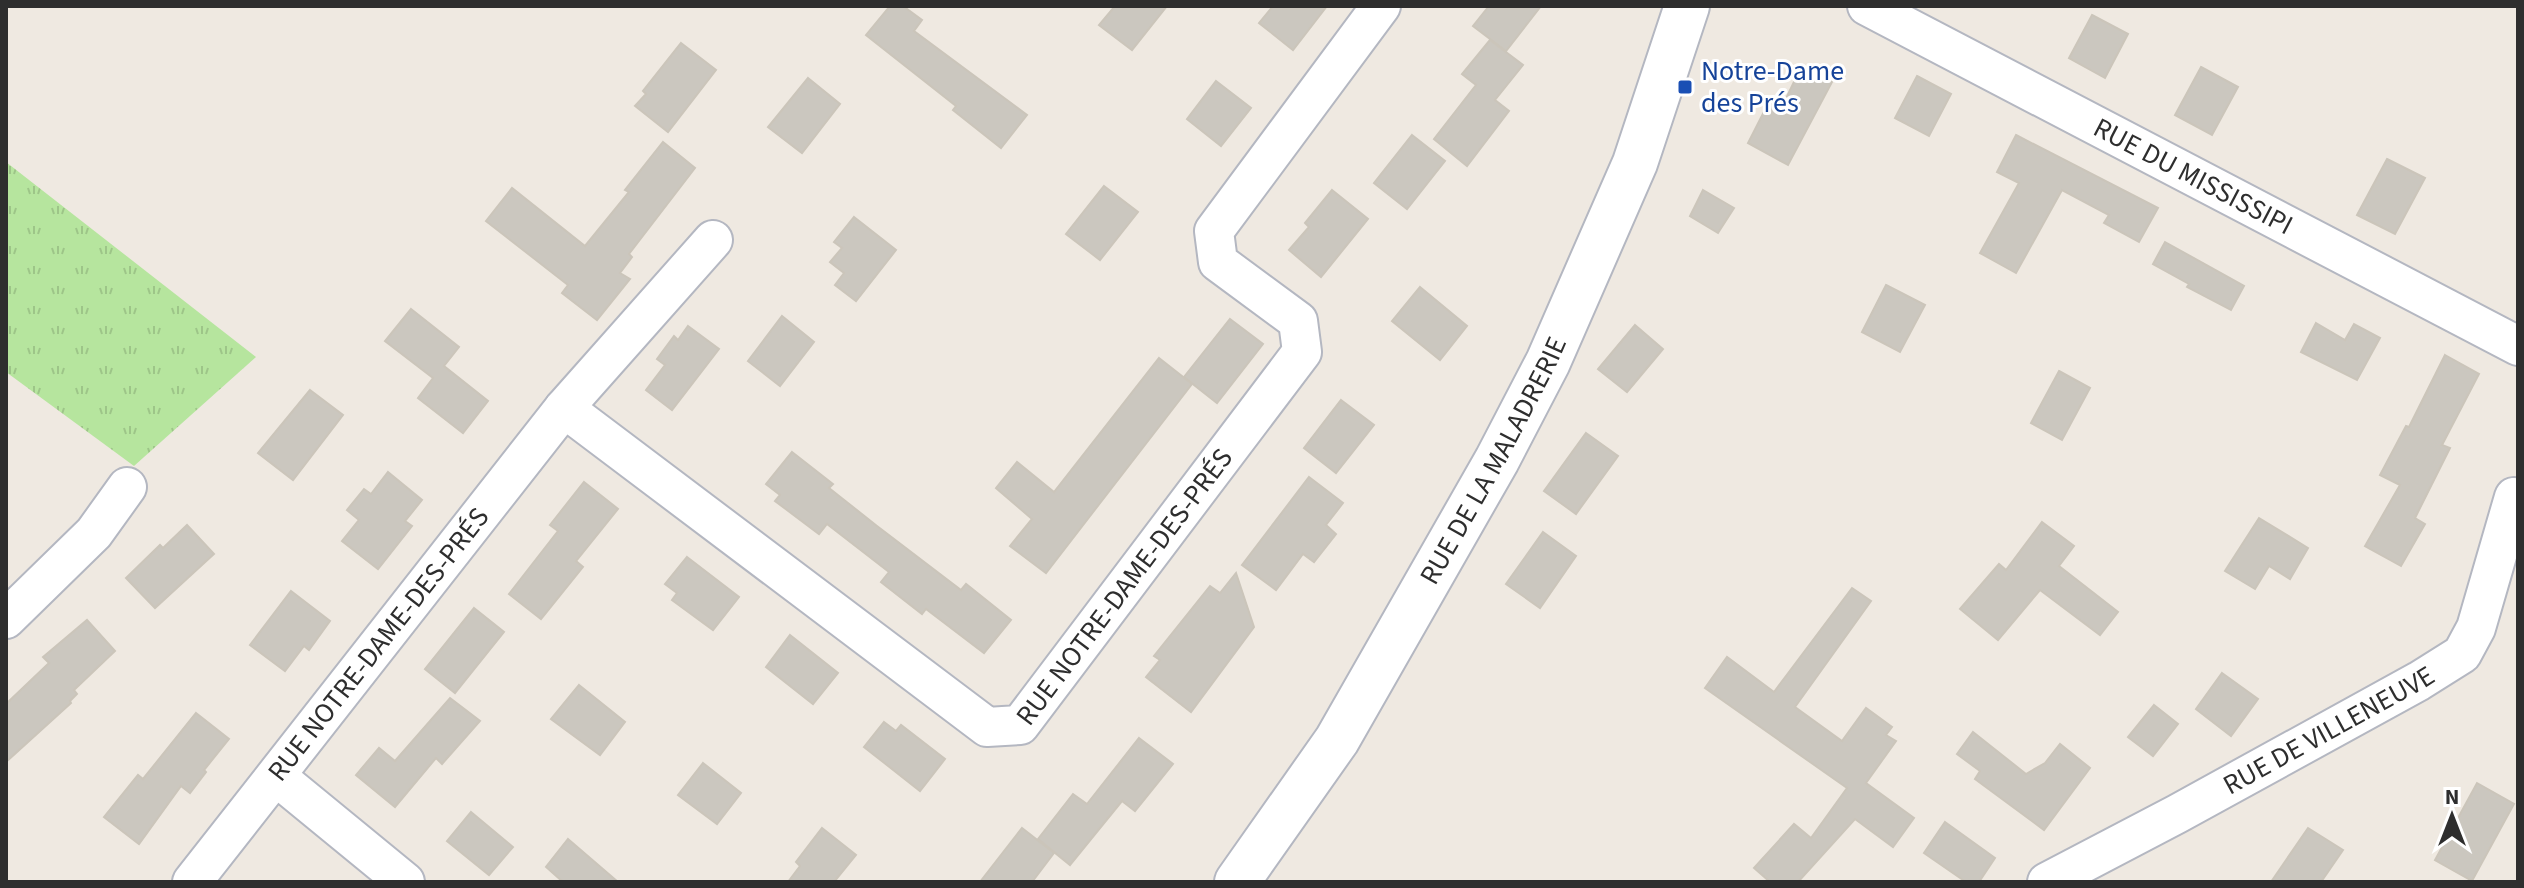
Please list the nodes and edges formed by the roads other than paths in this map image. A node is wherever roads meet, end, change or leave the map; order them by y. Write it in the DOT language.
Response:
graph roads {
  1 [pos="1381,6"];
  2 [pos="1687,6"];
  3 [pos="1867,6"];
  4 [pos="713,240"];
  5 [pos="2518,346"];
  6 [pos="564,408"];
  7 [pos="127,487"];
  8 [pos="2514,497"];
  9 [pos="6,619"];
  10 [pos="277,777"];
  11 [pos="192,882"];
  12 [pos="405,882"];
  13 [pos="1237,882"];
  14 [pos="2047,882"];
  1 -- 6 [label="street, RUE NOTRE-DAME-DES-PRÉS"];
  2 -- 13 [label="main road, RUE DE LA MALADRERIE"];
  3 -- 5 [label="street, RUE DU MISSISSIPI"];
  4 -- 6 [label="street, RUE NOTRE-DAME-DES-PRÉS"];
  6 -- 10 [label="street, RUE NOTRE-DAME-DES-PRÉS"];
  7 -- 9 [label="street"];
  8 -- 14 [label="street, RUE DE VILLENEUVE"];
  10 -- 11 [label="street, RUE NOTRE-DAME-DES-PRÉS"];
  10 -- 12 [label="street"];
}
